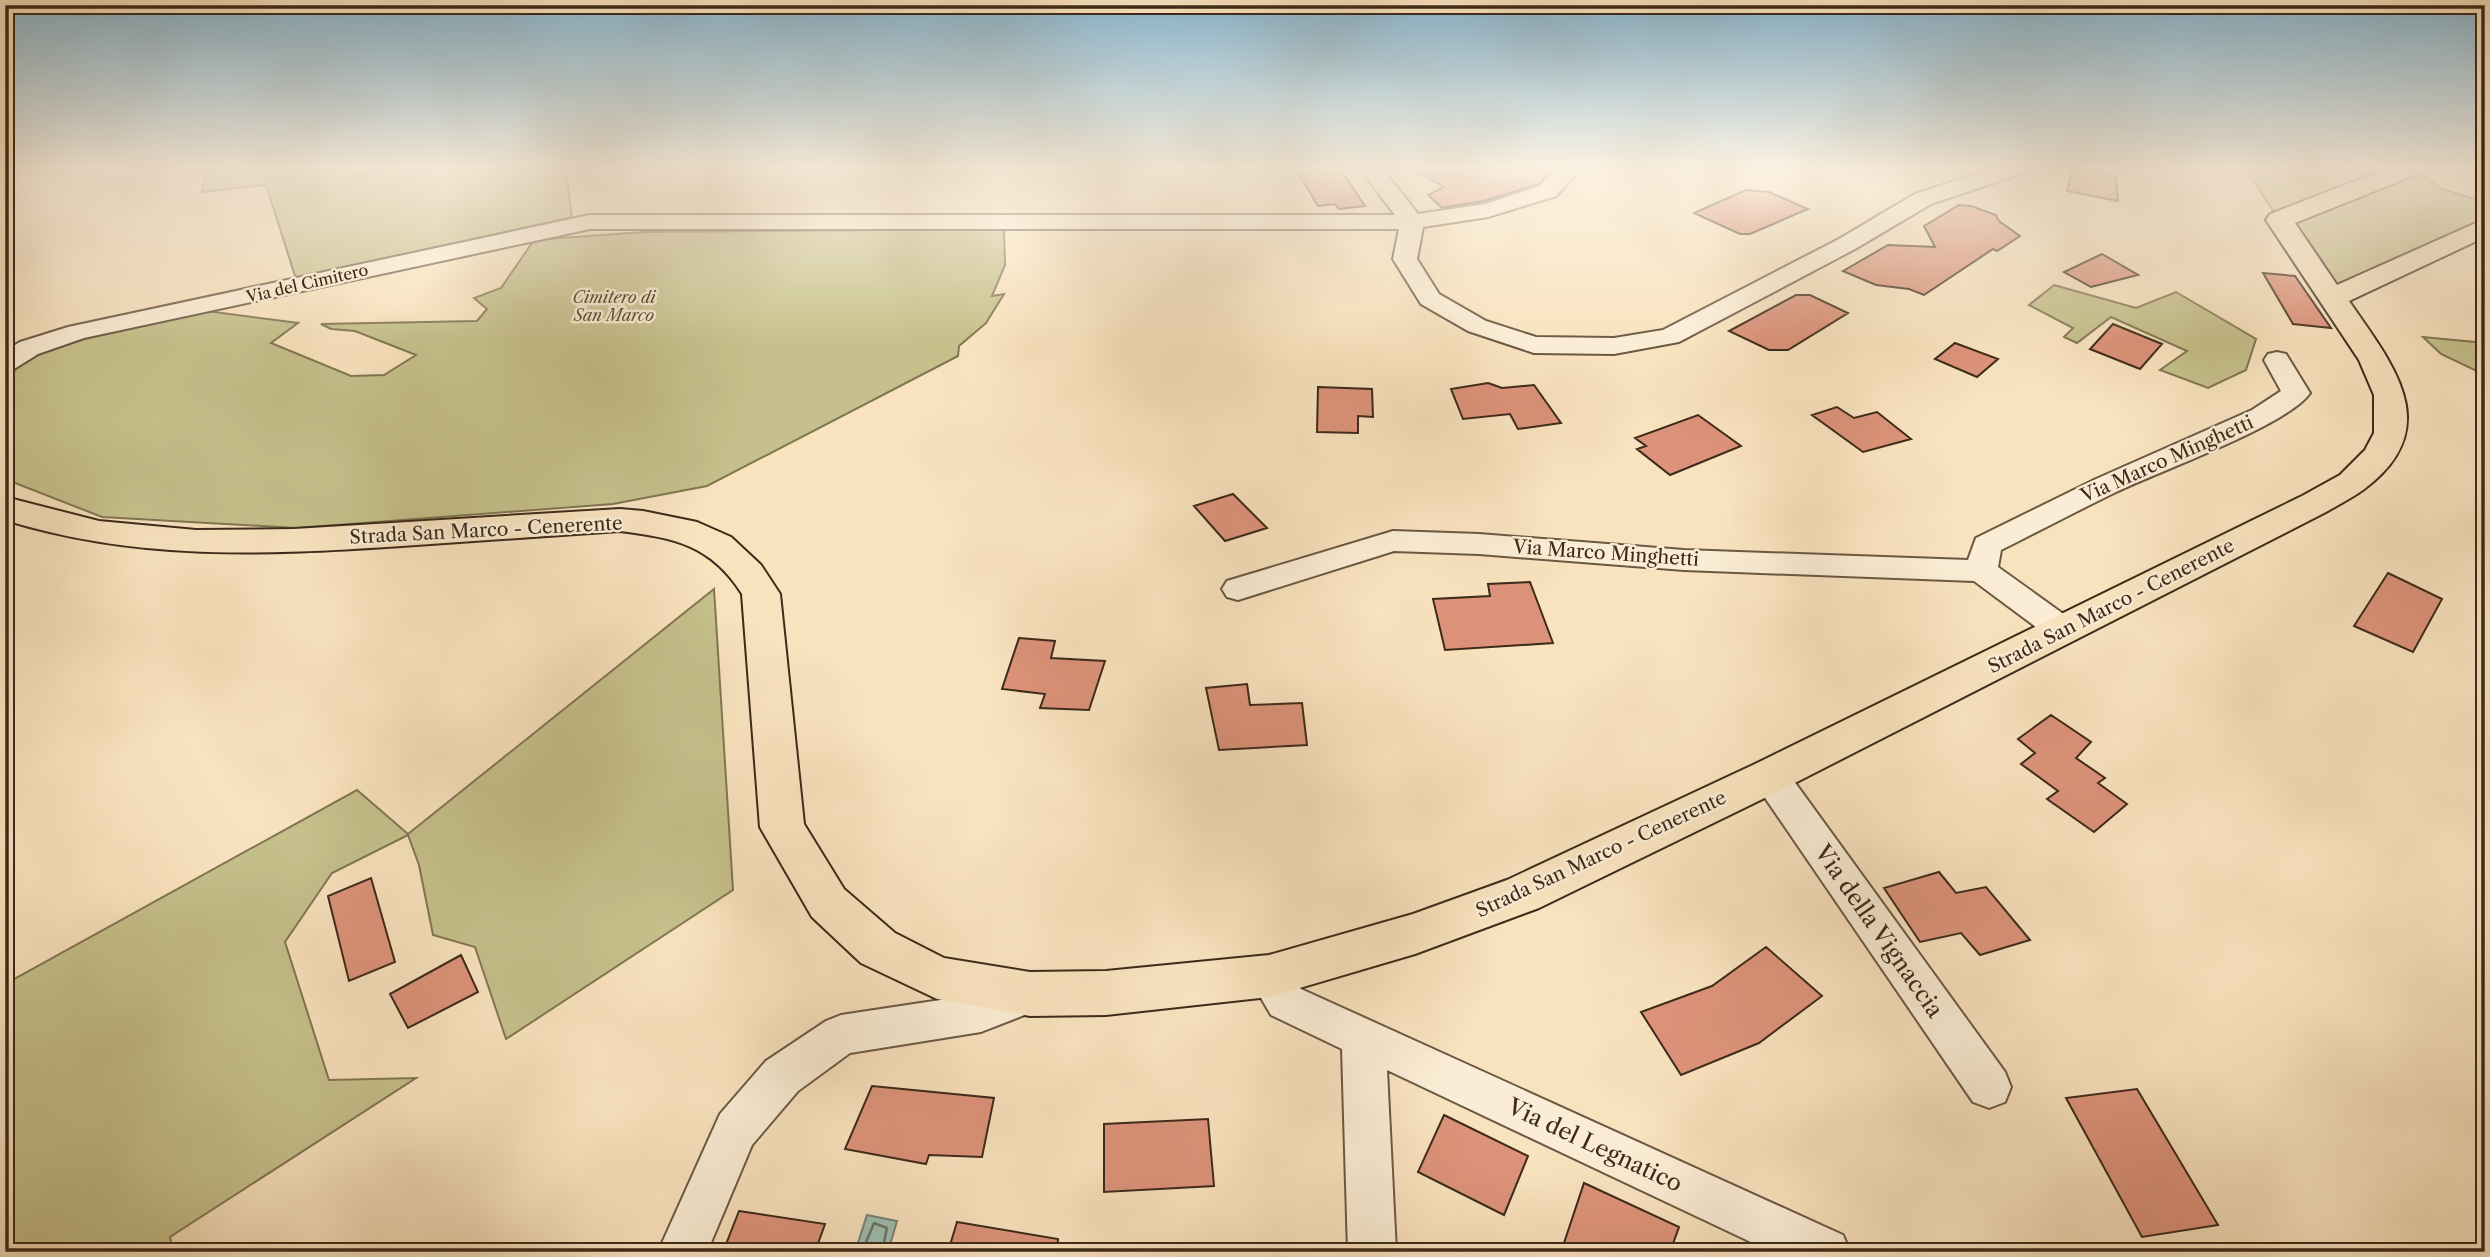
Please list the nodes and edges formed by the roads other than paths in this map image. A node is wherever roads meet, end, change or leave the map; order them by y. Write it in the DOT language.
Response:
graph roads {
  1 [pos="578,225"];
  2 [pos="1411,225"];
  3 [pos="1880,225"];
  4 [pos="2282,225"];
  5 [pos="2485,227"];
  6 [pos="2333,298"];
  7 [pos="2277,360"];
  8 [pos="5,363"];
  9 [pos="5,508"];
  10 [pos="1981,571"];
  11 [pos="1238,589"];
  12 [pos="2064,631"];
  13 [pos="1770,776"];
  14 [pos="1269,976"];
  15 [pos="1030,994"];
  16 [pos="1363,1037"];
  17 [pos="1989,1087"];
  18 [pos="682,1252"];
  19 [pos="1372,1252"];
  20 [pos="1826,1252"];
  1 -- 8 [label="street, Via del Cimitero"];
  2 -- 3 [label="street"];
  4 -- 6 [label="main road, Strada San Marco - Cenerente"];
  5 -- 6 [label="main road"];
  6 -- 12 [label="main road, Strada San Marco - Cenerente"];
  7 -- 10 [label="street, Via Marco Minghetti"];
  9 -- 15 [label="main road, Strada San Marco - Cenerente"];
  10 -- 11 [label="street, Via Marco Minghetti"];
  10 -- 12 [label="street"];
  12 -- 13 [label="main road, Strada San Marco - Cenerente"];
  13 -- 14 [label="main road, Strada San Marco - Cenerente"];
  13 -- 17 [label="street, Via della Vignaccia"];
  14 -- 15 [label="main road, Strada San Marco - Cenerente"];
  14 -- 16 [label="street, Via del Legnatico"];
  15 -- 18 [label="street"];
  16 -- 19 [label="street"];
  16 -- 20 [label="street, Via del Legnatico"];
}
